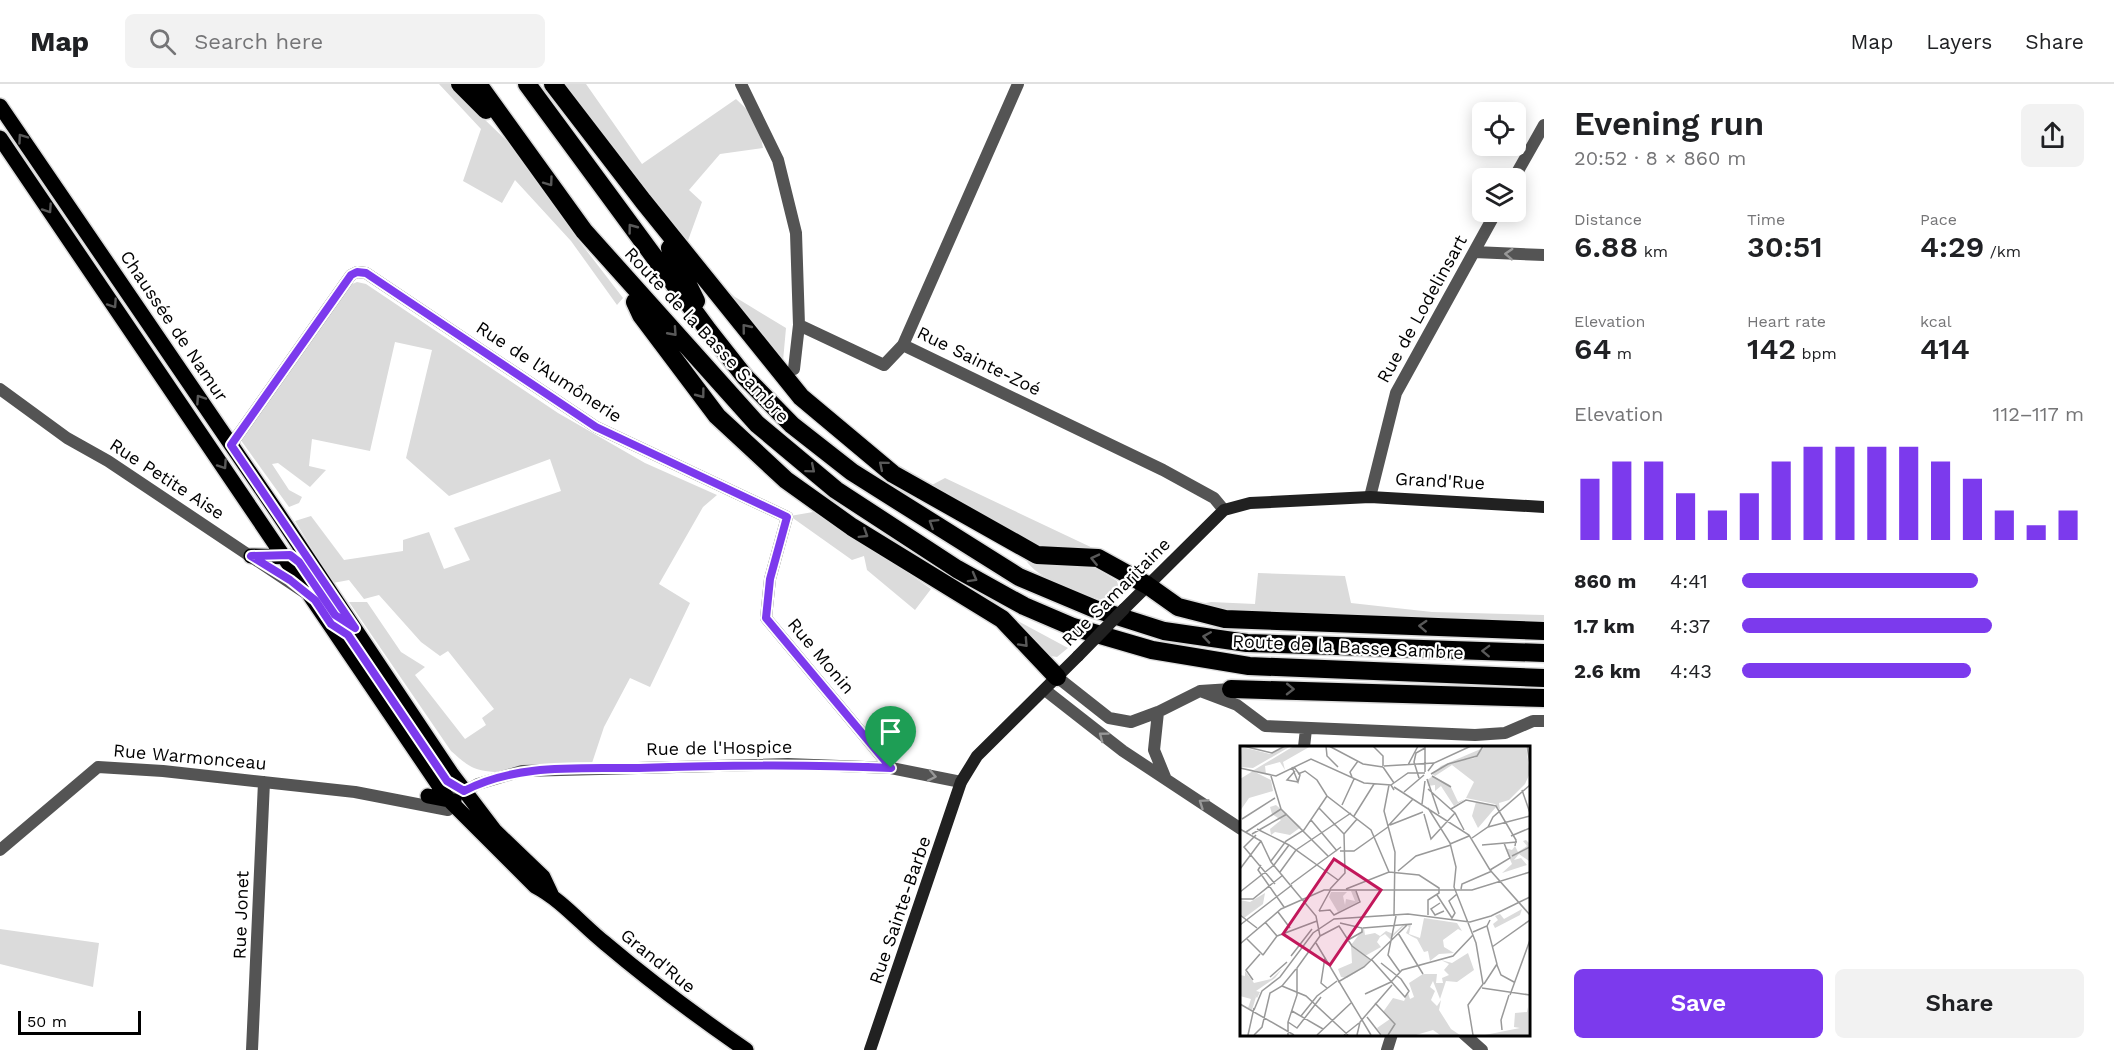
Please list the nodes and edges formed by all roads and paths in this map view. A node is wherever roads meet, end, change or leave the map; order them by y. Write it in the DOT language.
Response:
graph roads {
  1 [pos="460,84"];
  2 [pos="478,84"];
  3 [pos="527,84"];
  4 [pos="538,84"];
  5 [pos="553,84"];
  6 [pos="741,84"];
  7 [pos="1017,84"];
  8 [pos="0,107"];
  9 [pos="1544,125"];
  10 [pos="0,138"];
  11 [pos="596,139"];
  12 [pos="528,154"];
  13 [pos="1520,168"];
  14 [pos="649,209"];
  15 [pos="1490,222"];
  16 [pos="1474,252"];
  17 [pos="1544,255"];
  18 [pos="622,276"];
  19 [pos="799,325"];
  20 [pos="708,330"];
  21 [pos="903,345"];
  22 [pos="794,369"];
  23 [pos="0,389"];
  24 [pos="231,445"];
  25 [pos="1334,497"];
  26 [pos="1370,497"];
  27 [pos="1544,507"];
  28 [pos="1224,510"];
  29 [pos="787,517"];
  30 [pos="284,555"];
  31 [pos="251,556"];
  32 [pos="1147,585"];
  33 [pos="315,600"];
  34 [pos="331,624"];
  35 [pos="355,628"];
  36 [pos="1544,631"];
  37 [pos="1544,653"];
  38 [pos="1544,678"];
  39 [pos="1051,683"];
  40 [pos="1231,689"];
  41 [pos="1200,691"];
  42 [pos="1544,698"];
  43 [pos="1158,712"];
  44 [pos="1544,721"];
  45 [pos="1306,729"];
  46 [pos="1304,746"];
  47 [pos="891,768"];
  48 [pos="1165,777"];
  49 [pos="435,780"];
  50 [pos="264,782"];
  51 [pos="961,782"];
  52 [pos="471,788"];
  53 [pos="428,796"];
  54 [pos="406,801"];
  55 [pos="446,804"];
  56 [pos="1240,828"];
  57 [pos="0,850"];
  58 [pos="533,867"];
  59 [pos="551,894"];
  60 [pos="1392,1035"];
  61 [pos="1465,1035"];
  62 [pos="252,1050"];
  63 [pos="746,1050"];
  64 [pos="870,1050"];
  65 [pos="1387,1050"];
  66 [pos="1482,1050"];
  1 -- 12 [label="highway"];
  2 -- 12 [label="highway, Route de la Basse Sambre"];
  20 -- 3 [label="highway, Route de la Basse Sambre, one-way"];
  4 -- 11 [label="highway"];
  5 -- 11 [label="highway"];
  6 -- 19 [label="street"];
  7 -- 21 [label="street, Rue Sainte-Zoé"];
  24 -- 8 [label="main road, Chaussée de Namur, one-way"];
  9 -- 13 [label="street"];
  10 -- 30 [label="main road, Chaussée de Namur, one-way"];
  11 -- 14 [label="highway"];
  12 -- 18 [label="highway, Route de la Basse Sambre, one-way"];
  14 -- 20 [label="highway"];
  32 -- 14 [label="highway, one-way"];
  15 -- 16 [label="street, Rue de Lodelinsart"];
  17 -- 16 [label="street, one-way"];
  16 -- 26 [label="street, Rue de Lodelinsart"];
  18 -- 38 [label="highway, Route de la Basse Sambre, one-way"];
  18 -- 39 [label="highway, one-way"];
  19 -- 21 [label="street"];
  19 -- 22 [label="street"];
  37 -- 20 [label="highway, Route de la Basse Sambre, one-way"];
  21 -- 28 [label="street, Rue Sainte-Zoé"];
  23 -- 31 [label="street, Rue Petite Aise"];
  24 -- 29 [label="street, Rue de l'Aumônerie"];
  24 -- 35 [label="main road, Chaussée de Namur"];
  25 -- 26 [label="street, Grand'Rue"];
  25 -- 28 [label="street, Rue Samaritaine"];
  26 -- 27 [label="street, Grand'Rue"];
  28 -- 32 [label="street, Rue Samaritaine"];
  29 -- 47 [label="street, Rue Monin"];
  30 -- 31 [label="main road"];
  30 -- 33 [label="main road, Chaussée de Namur"];
  30 -- 35 [label="main road, Chaussée de Namur"];
  31 -- 33 [label="street, Rue Petite Aise"];
  36 -- 32 [label="highway, one-way"];
  32 -- 39 [label="street, Rue Samaritaine, bridge"];
  33 -- 34 [label="main road, Chaussée de Namur"];
  34 -- 49 [label="main road, Chaussée de Namur"];
  34 -- 52 [label="main road, Chaussée de Namur"];
  35 -- 52 [label="main road, Chaussée de Namur"];
  39 -- 43 [label="street"];
  48 -- 39 [label="street, one-way"];
  39 -- 51 [label="street, Rue Samaritaine"];
  40 -- 41 [label="street"];
  40 -- 42 [label="highway, one-way"];
  41 -- 43 [label="street"];
  41 -- 45 [label="street"];
  43 -- 48 [label="street"];
  44 -- 45 [label="street"];
  45 -- 46 [label="street"];
  47 -- 51 [label="street, Rue de l'Hospice, one-way"];
  47 -- 52 [label="street, Rue de l'Hospice"];
  56 -- 48 [label="street, one-way"];
  49 -- 53 [label="street"];
  49 -- 55 [label="main road, Chaussée de Namur"];
  50 -- 54 [label="street, Rue Warmonceau"];
  50 -- 57 [label="street, Rue Warmonceau"];
  50 -- 62 [label="street, Rue Jonet"];
  51 -- 64 [label="street, Rue Sainte-Barbe"];
  52 -- 55 [label="street"];
  52 -- 58 [label="main road, Chaussée de Namur"];
  53 -- 54 [label="street, Rue Warmonceau"];
  53 -- 55 [label="main road"];
  54 -- 55 [label="street, Rue Warmonceau"];
  55 -- 58 [label="main road"];
  55 -- 59 [label="main road, Chaussée de Namur"];
  58 -- 59 [label="main road, Chaussée de Namur"];
  59 -- 63 [label="main road, Grand'Rue"];
  60 -- 65 [label="street"];
  61 -- 66 [label="street"];
}
